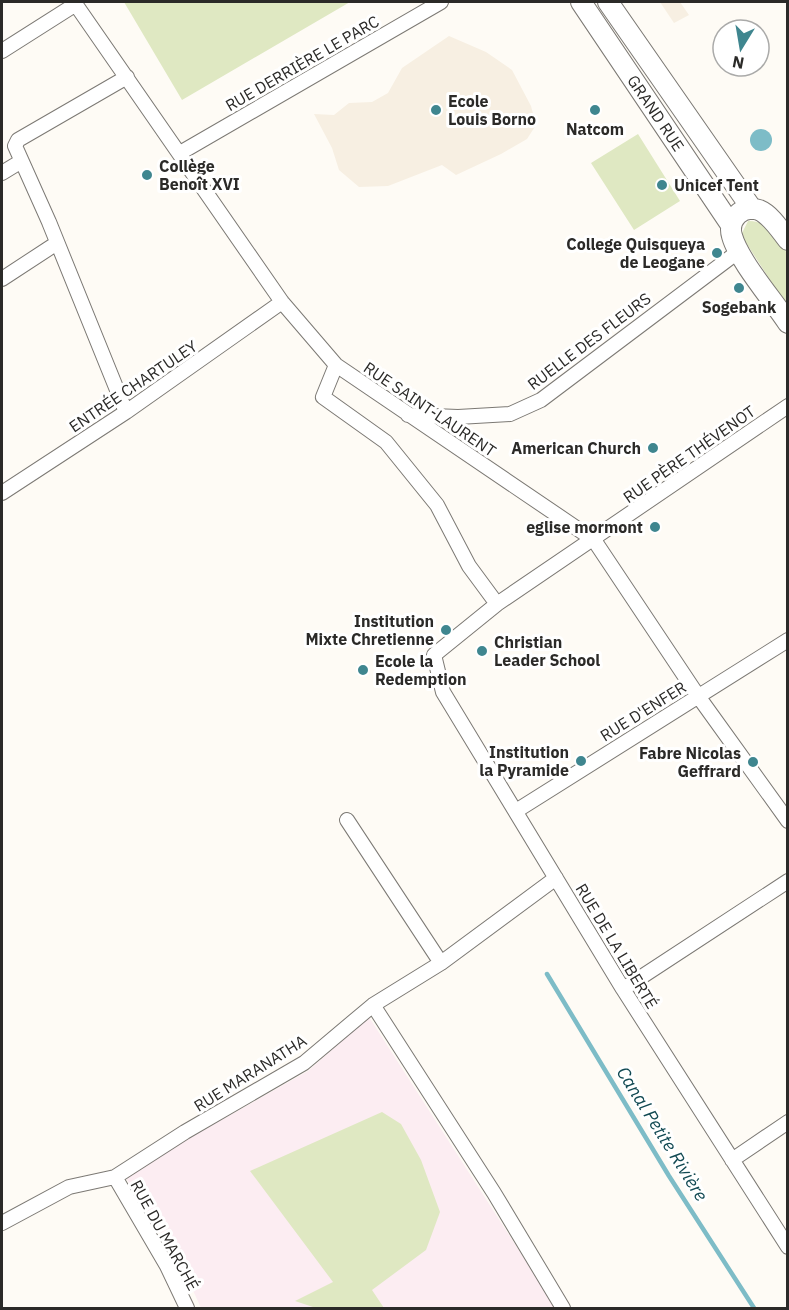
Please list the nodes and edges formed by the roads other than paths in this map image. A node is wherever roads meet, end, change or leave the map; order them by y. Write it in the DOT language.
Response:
graph roads {
  1 [pos="441,2"];
  2 [pos="581,2"];
  3 [pos="608,2"];
  4 [pos="75,3"];
  5 [pos="2,51"];
  6 [pos="127,77"];
  7 [pos="180,153"];
  8 [pos="20,162"];
  9 [pos="2,173"];
  10 [pos="752,209"];
  11 [pos="731,225"];
  12 [pos="788,240"];
  13 [pos="57,243"];
  14 [pos="739,251"];
  15 [pos="2,279"];
  16 [pos="282,302"];
  17 [pos="788,323"];
  18 [pos="336,365"];
  19 [pos="788,406"];
  20 [pos="126,412"];
  21 [pos="408,415"];
  22 [pos="2,493"];
  23 [pos="594,540"];
  24 [pos="496,604"];
  25 [pos="788,640"];
  26 [pos="434,655"];
  27 [pos="698,696"];
  28 [pos="516,811"];
  29 [pos="347,820"];
  30 [pos="788,821"];
  31 [pos="556,878"];
  32 [pos="788,881"];
  33 [pos="441,963"];
  34 [pos="623,989"];
  35 [pos="373,1005"];
  36 [pos="788,1122"];
  37 [pos="732,1160"];
  38 [pos="115,1177"];
  39 [pos="2,1223"];
  40 [pos="788,1247"];
  41 [pos="187,1308"];
  42 [pos="563,1308"];
  1 -- 7 [label="street, RUE DERRIÈRE LE PARC"];
  2 -- 11 [label="street, GRAND RUE"];
  3 -- 10 [label="street, GRAND RUE"];
  4 -- 5 [label="street"];
  4 -- 6 [label="street, RUE SAINT-LAURENT"];
  6 -- 7 [label="street, RUE SAINT-LAURENT"];
  6 -- 8 [label="street"];
  7 -- 16 [label="street, RUE SAINT-LAURENT"];
  8 -- 9 [label="street"];
  8 -- 13 [label="street"];
  10 -- 11 [label="street"];
  10 -- 12 [label="street, GRAND RUE"];
  11 -- 14 [label="street, GRAND RUE"];
  13 -- 15 [label="street"];
  13 -- 20 [label="street"];
  14 -- 17 [label="street, GRAND RUE"];
  14 -- 21 [label="street, RUELLE DES FLEURS"];
  16 -- 18 [label="street, RUE SAINT-LAURENT"];
  16 -- 20 [label="street, ENTRÉE CHARTULEY"];
  18 -- 21 [label="street, RUE SAINT-LAURENT"];
  18 -- 24 [label="street"];
  19 -- 23 [label="street, RUE PÈRE THÉVENOT"];
  20 -- 22 [label="street, ENTRÉE CHARTULEY"];
  21 -- 23 [label="street, RUE SAINT-LAURENT"];
  23 -- 24 [label="street, RUE PÈRE THÉVENOT"];
  23 -- 27 [label="street, RUE SAINT-LAURENT"];
  24 -- 26 [label="street, RUE PÈRE THÉVENOT"];
  25 -- 27 [label="street, RUE D'ENFER"];
  26 -- 28 [label="street, RUE DE LA LIBERTÉ"];
  27 -- 28 [label="street, RUE D'ENFER"];
  27 -- 30 [label="street, RUE SAINT-LAURENT"];
  28 -- 31 [label="street, RUE DE LA LIBERTÉ"];
  29 -- 33 [label="street"];
  31 -- 33 [label="street, RUE MARANATHA"];
  31 -- 34 [label="street, RUE DE LA LIBERTÉ"];
  32 -- 34 [label="street"];
  33 -- 35 [label="street, RUE MARANATHA"];
  34 -- 37 [label="street, RUE DE LA LIBERTÉ"];
  35 -- 38 [label="street, RUE MARANATHA"];
  35 -- 42 [label="street"];
  36 -- 37 [label="street"];
  37 -- 40 [label="street, RUE DE LA LIBERTÉ"];
  38 -- 39 [label="street, RUE MARANATHA"];
  38 -- 41 [label="street, RUE DU MARCHÉ"];
}
